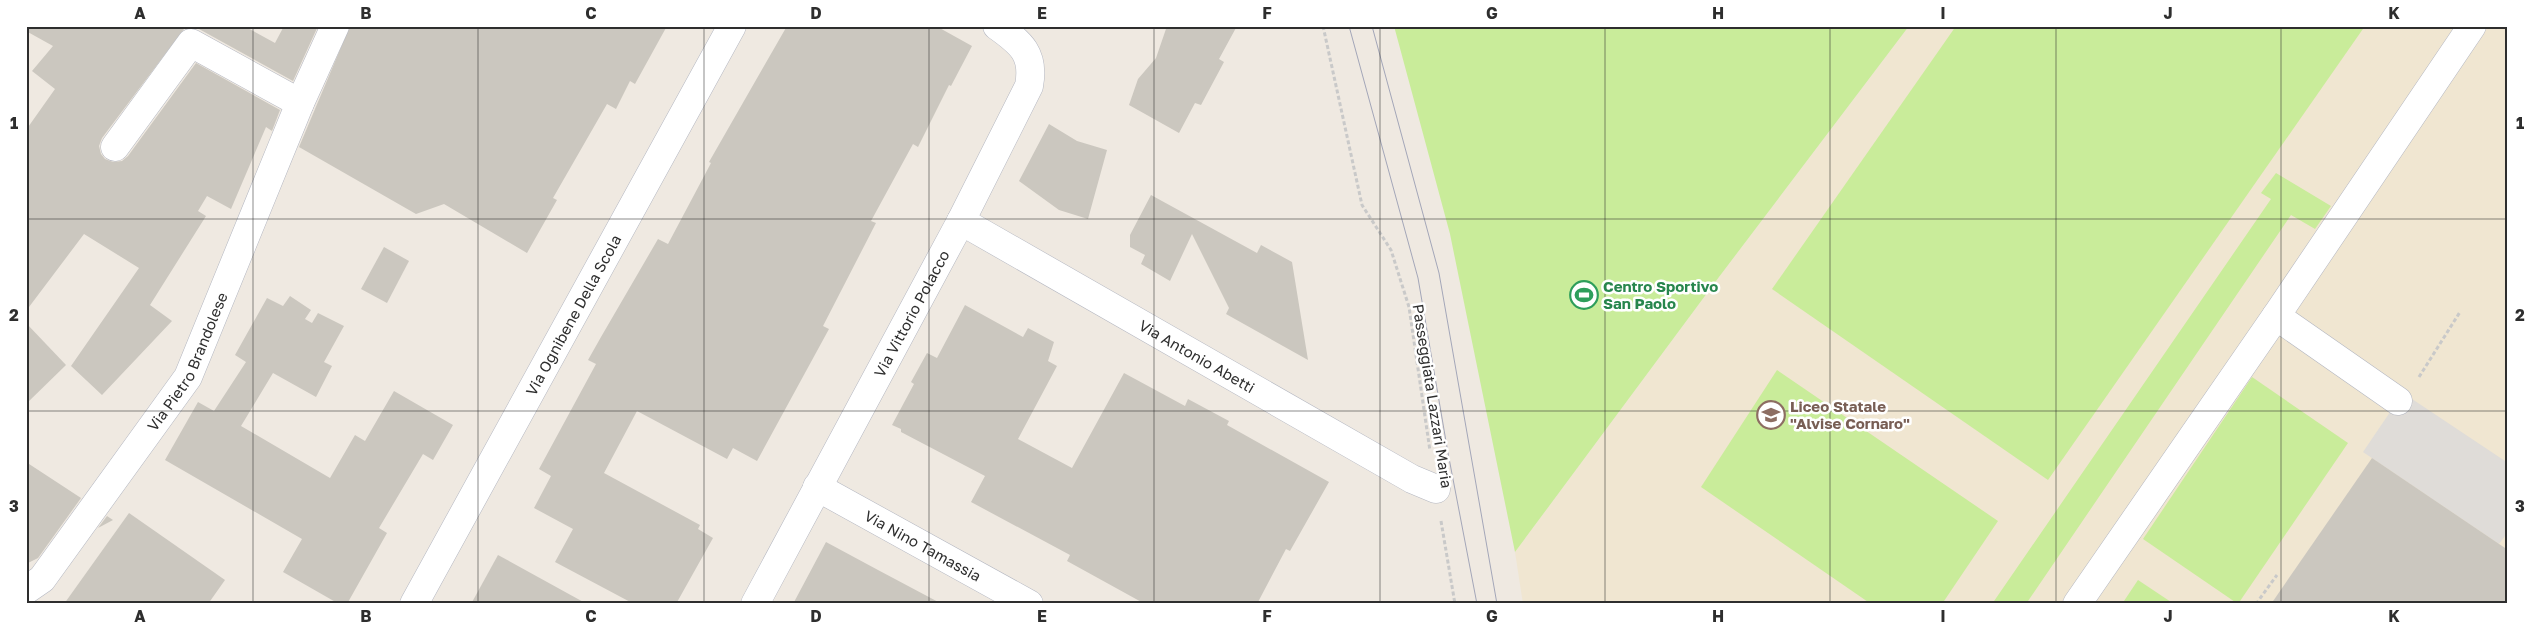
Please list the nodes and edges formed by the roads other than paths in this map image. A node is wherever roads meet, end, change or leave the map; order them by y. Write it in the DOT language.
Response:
graph roads {
  1 [pos="335,26"];
  2 [pos="732,26"];
  3 [pos="996,26"];
  4 [pos="2472,26"];
  5 [pos="300,103"];
  6 [pos="115,146"];
  7 [pos="961,221"];
  8 [pos="2276,316"];
  9 [pos="2398,401"];
  10 [pos="1424,484"];
  11 [pos="818,487"];
  12 [pos="26,590"];
  13 [pos="414,604"];
  14 [pos="755,604"];
  15 [pos="1029,604"];
  16 [pos="2078,604"];
  1 -- 5 [label="street, Via Pietro Brandolese"];
  2 -- 13 [label="street, Via Ognibene Della Scola"];
  3 -- 7 [label="street, Via Vittorio Polacco"];
  4 -- 8 [label="street"];
  5 -- 6 [label="street"];
  5 -- 12 [label="street, Via Pietro Brandolese"];
  7 -- 10 [label="street, Via Antonio Abetti"];
  7 -- 11 [label="street, Via Vittorio Polacco"];
  8 -- 9 [label="street"];
  8 -- 16 [label="street"];
  11 -- 14 [label="street, Via Vittorio Polacco"];
  11 -- 15 [label="street, Via Nino Tamassia"];
}
